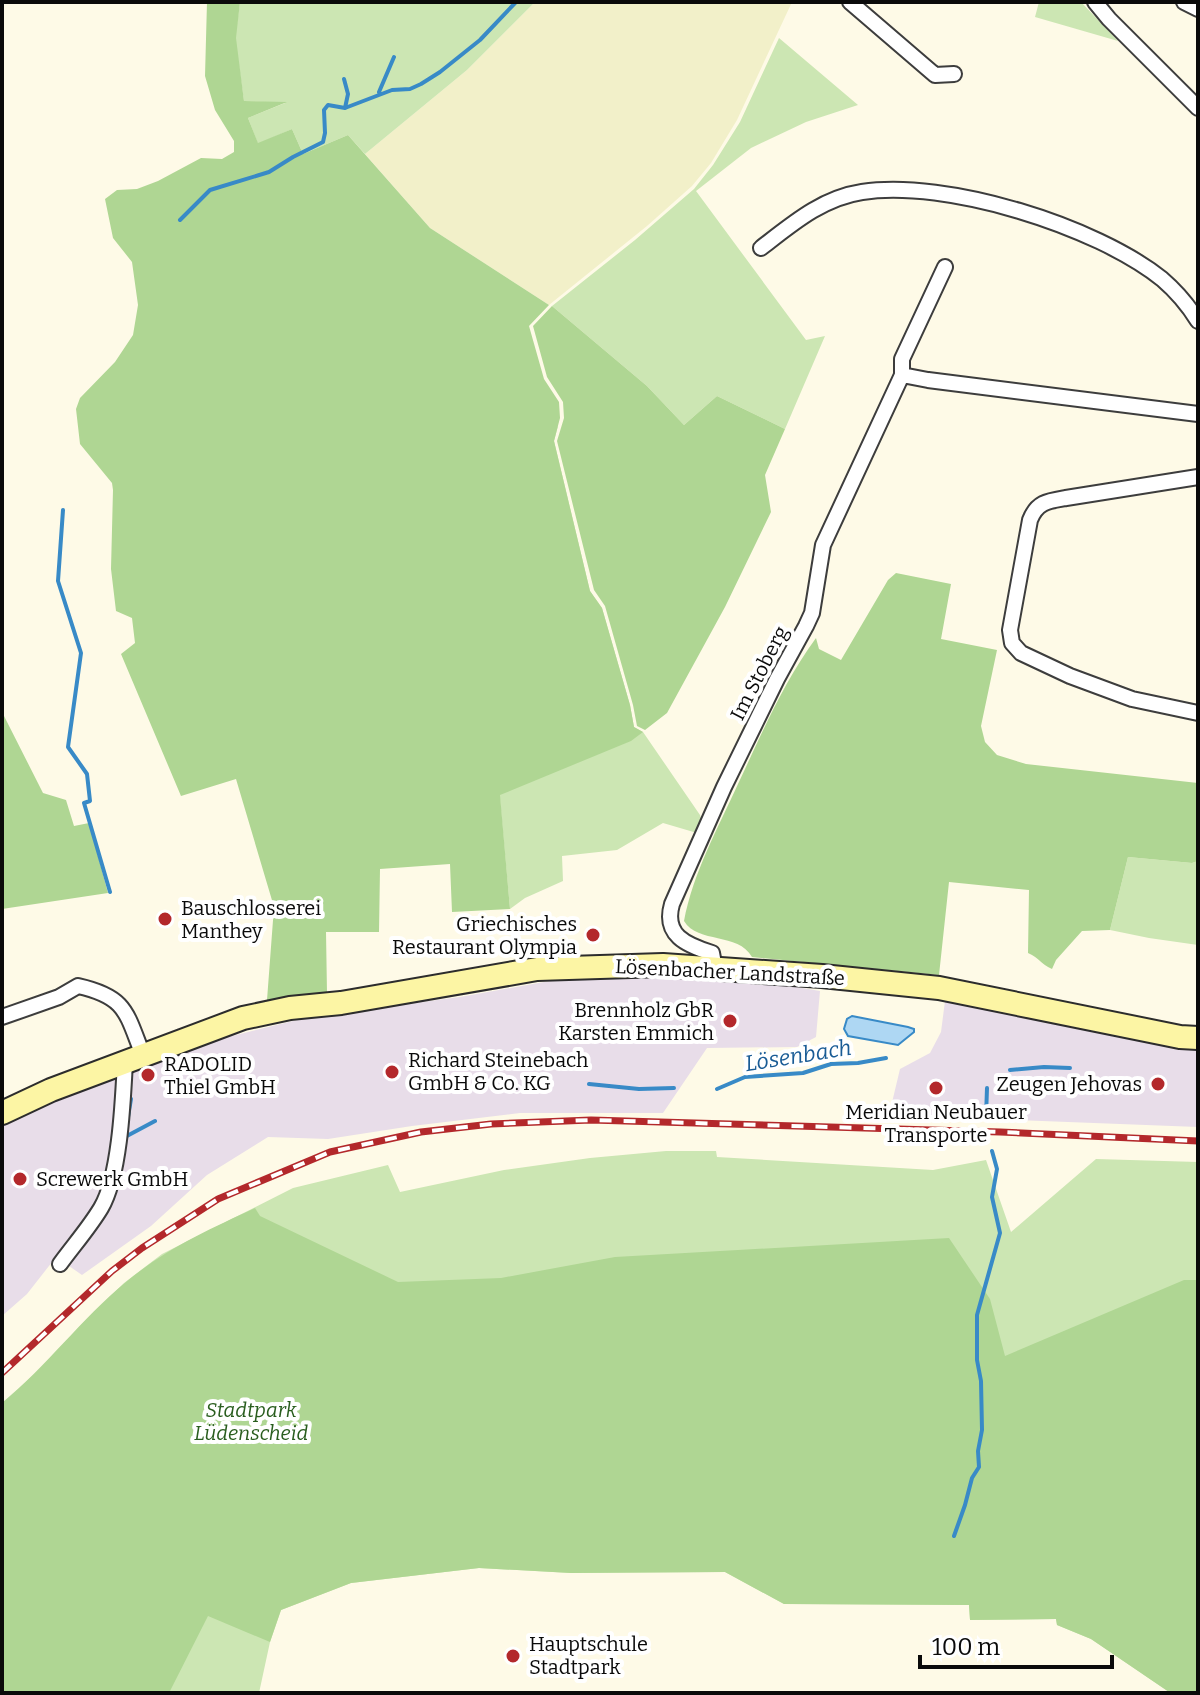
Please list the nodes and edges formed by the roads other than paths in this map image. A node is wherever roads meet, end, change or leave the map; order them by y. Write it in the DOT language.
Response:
graph roads {
  1 [pos="850,2"];
  2 [pos="1095,2"];
  3 [pos="1184,2"];
  4 [pos="1198,9"];
  5 [pos="954,74"];
  6 [pos="1198,108"];
  7 [pos="761,248"];
  8 [pos="945,267"];
  9 [pos="1198,321"];
  10 [pos="902,375"];
  11 [pos="1198,414"];
  12 [pos="1198,477"];
  13 [pos="1198,713"];
  14 [pos="715,969"];
  15 [pos="2,1017"];
  16 [pos="1198,1038"];
  17 [pos="134,1058"];
  18 [pos="2,1113"];
  19 [pos="60,1264"];
  1 -- 5 [label="street"];
  2 -- 6 [label="street"];
  3 -- 4 [label="street"];
  7 -- 9 [label="street"];
  8 -- 10 [label="street, Im Stoberg"];
  10 -- 11 [label="street"];
  10 -- 14 [label="street, Im Stoberg"];
  12 -- 13 [label="street"];
  14 -- 16 [label="main road, Lösenbacher Landstraße"];
  14 -- 17 [label="main road, Lösenbacher Landstraße"];
  15 -- 17 [label="street"];
  17 -- 18 [label="main road, Lösenbacher Landstraße"];
  17 -- 19 [label="street"];
}
